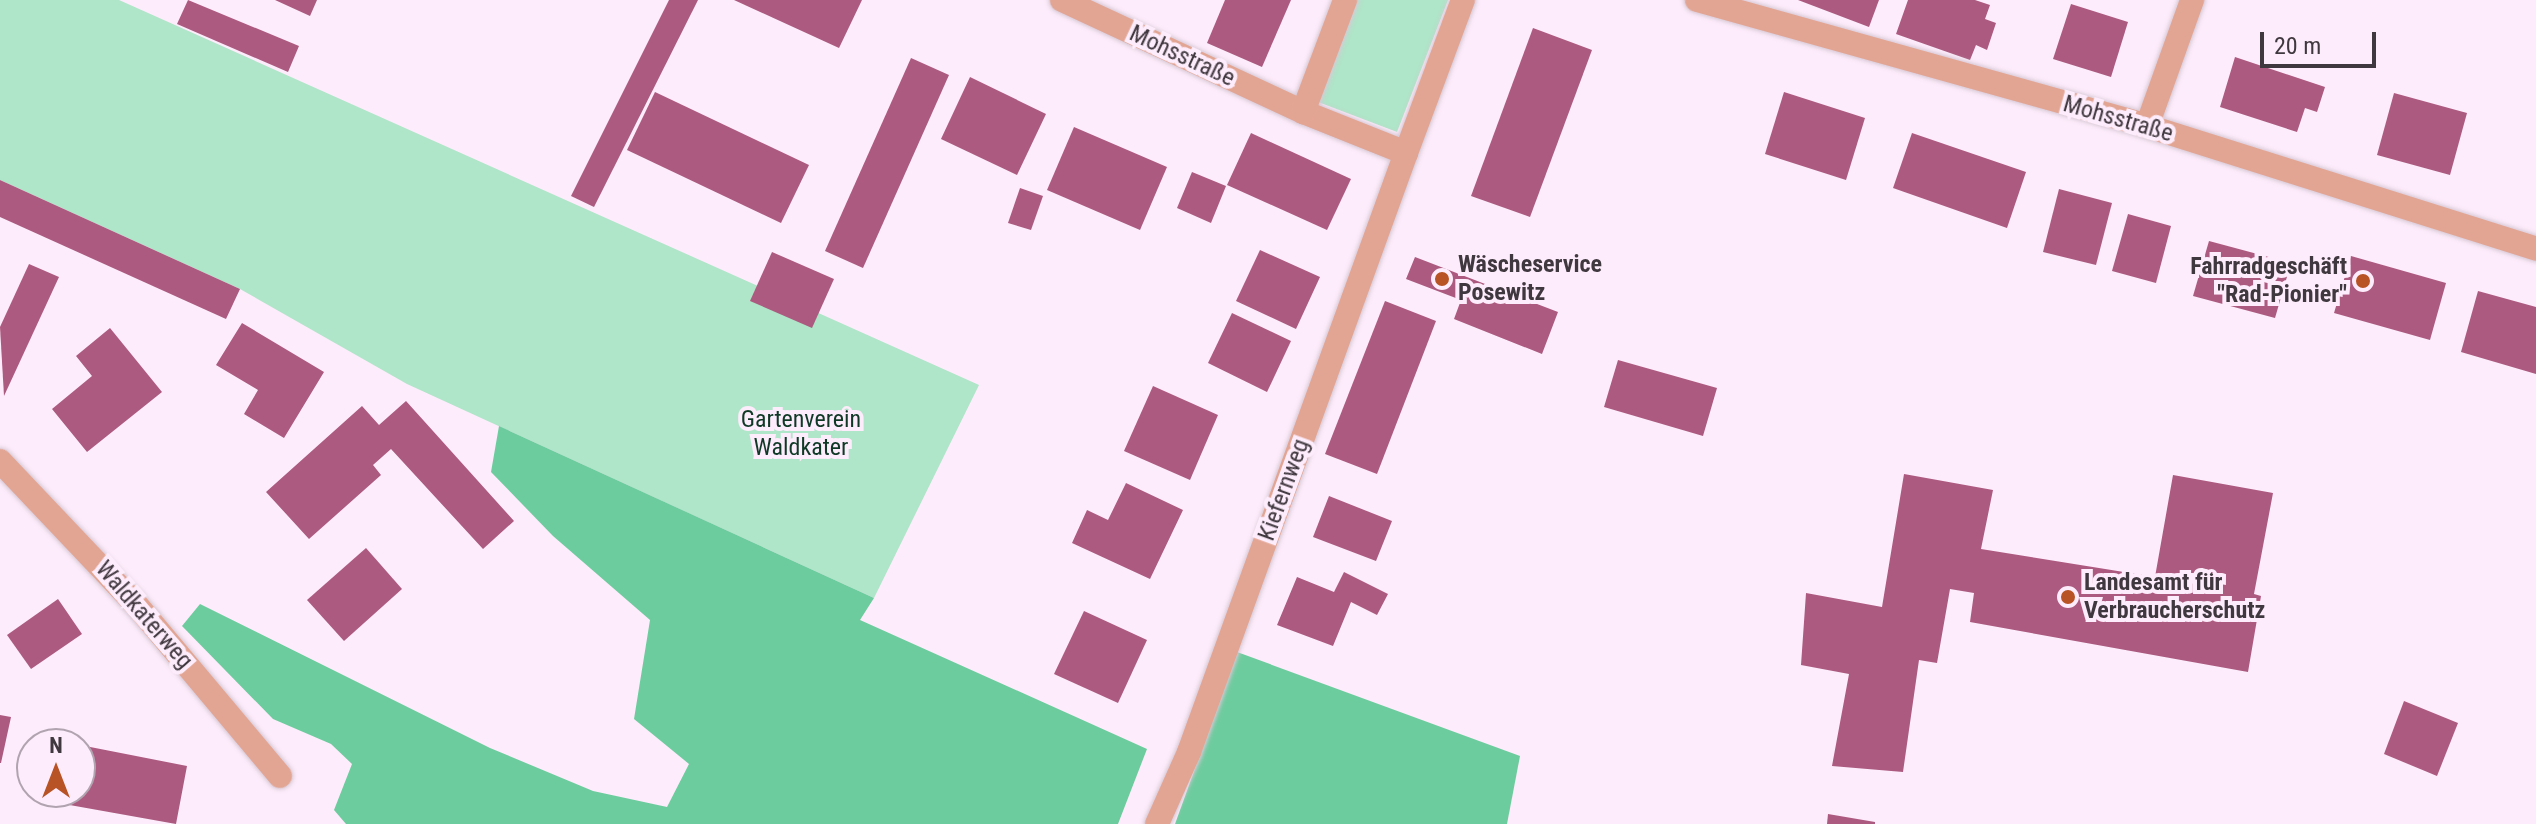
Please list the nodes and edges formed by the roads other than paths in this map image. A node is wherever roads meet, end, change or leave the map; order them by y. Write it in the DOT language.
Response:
graph roads {
  1 [pos="1062,0"];
  2 [pos="1345,0"];
  3 [pos="1463,0"];
  4 [pos="1697,0"];
  5 [pos="2192,0"];
  6 [pos="1303,112"];
  7 [pos="2147,126"];
  8 [pos="1406,153"];
  9 [pos="2536,249"];
  10 [pos="0,461"];
  11 [pos="280,776"];
  12 [pos="1157,824"];
  1 -- 6 [label="street, Mohsstraße"];
  2 -- 6 [label="street"];
  3 -- 8 [label="street, Kiefernweg"];
  4 -- 7 [label="street, Mohsstraße"];
  5 -- 7 [label="street"];
  6 -- 8 [label="street"];
  7 -- 9 [label="street, Mohsstraße"];
  8 -- 12 [label="street, Kiefernweg"];
  10 -- 11 [label="street, Waldkaterweg"];
}
